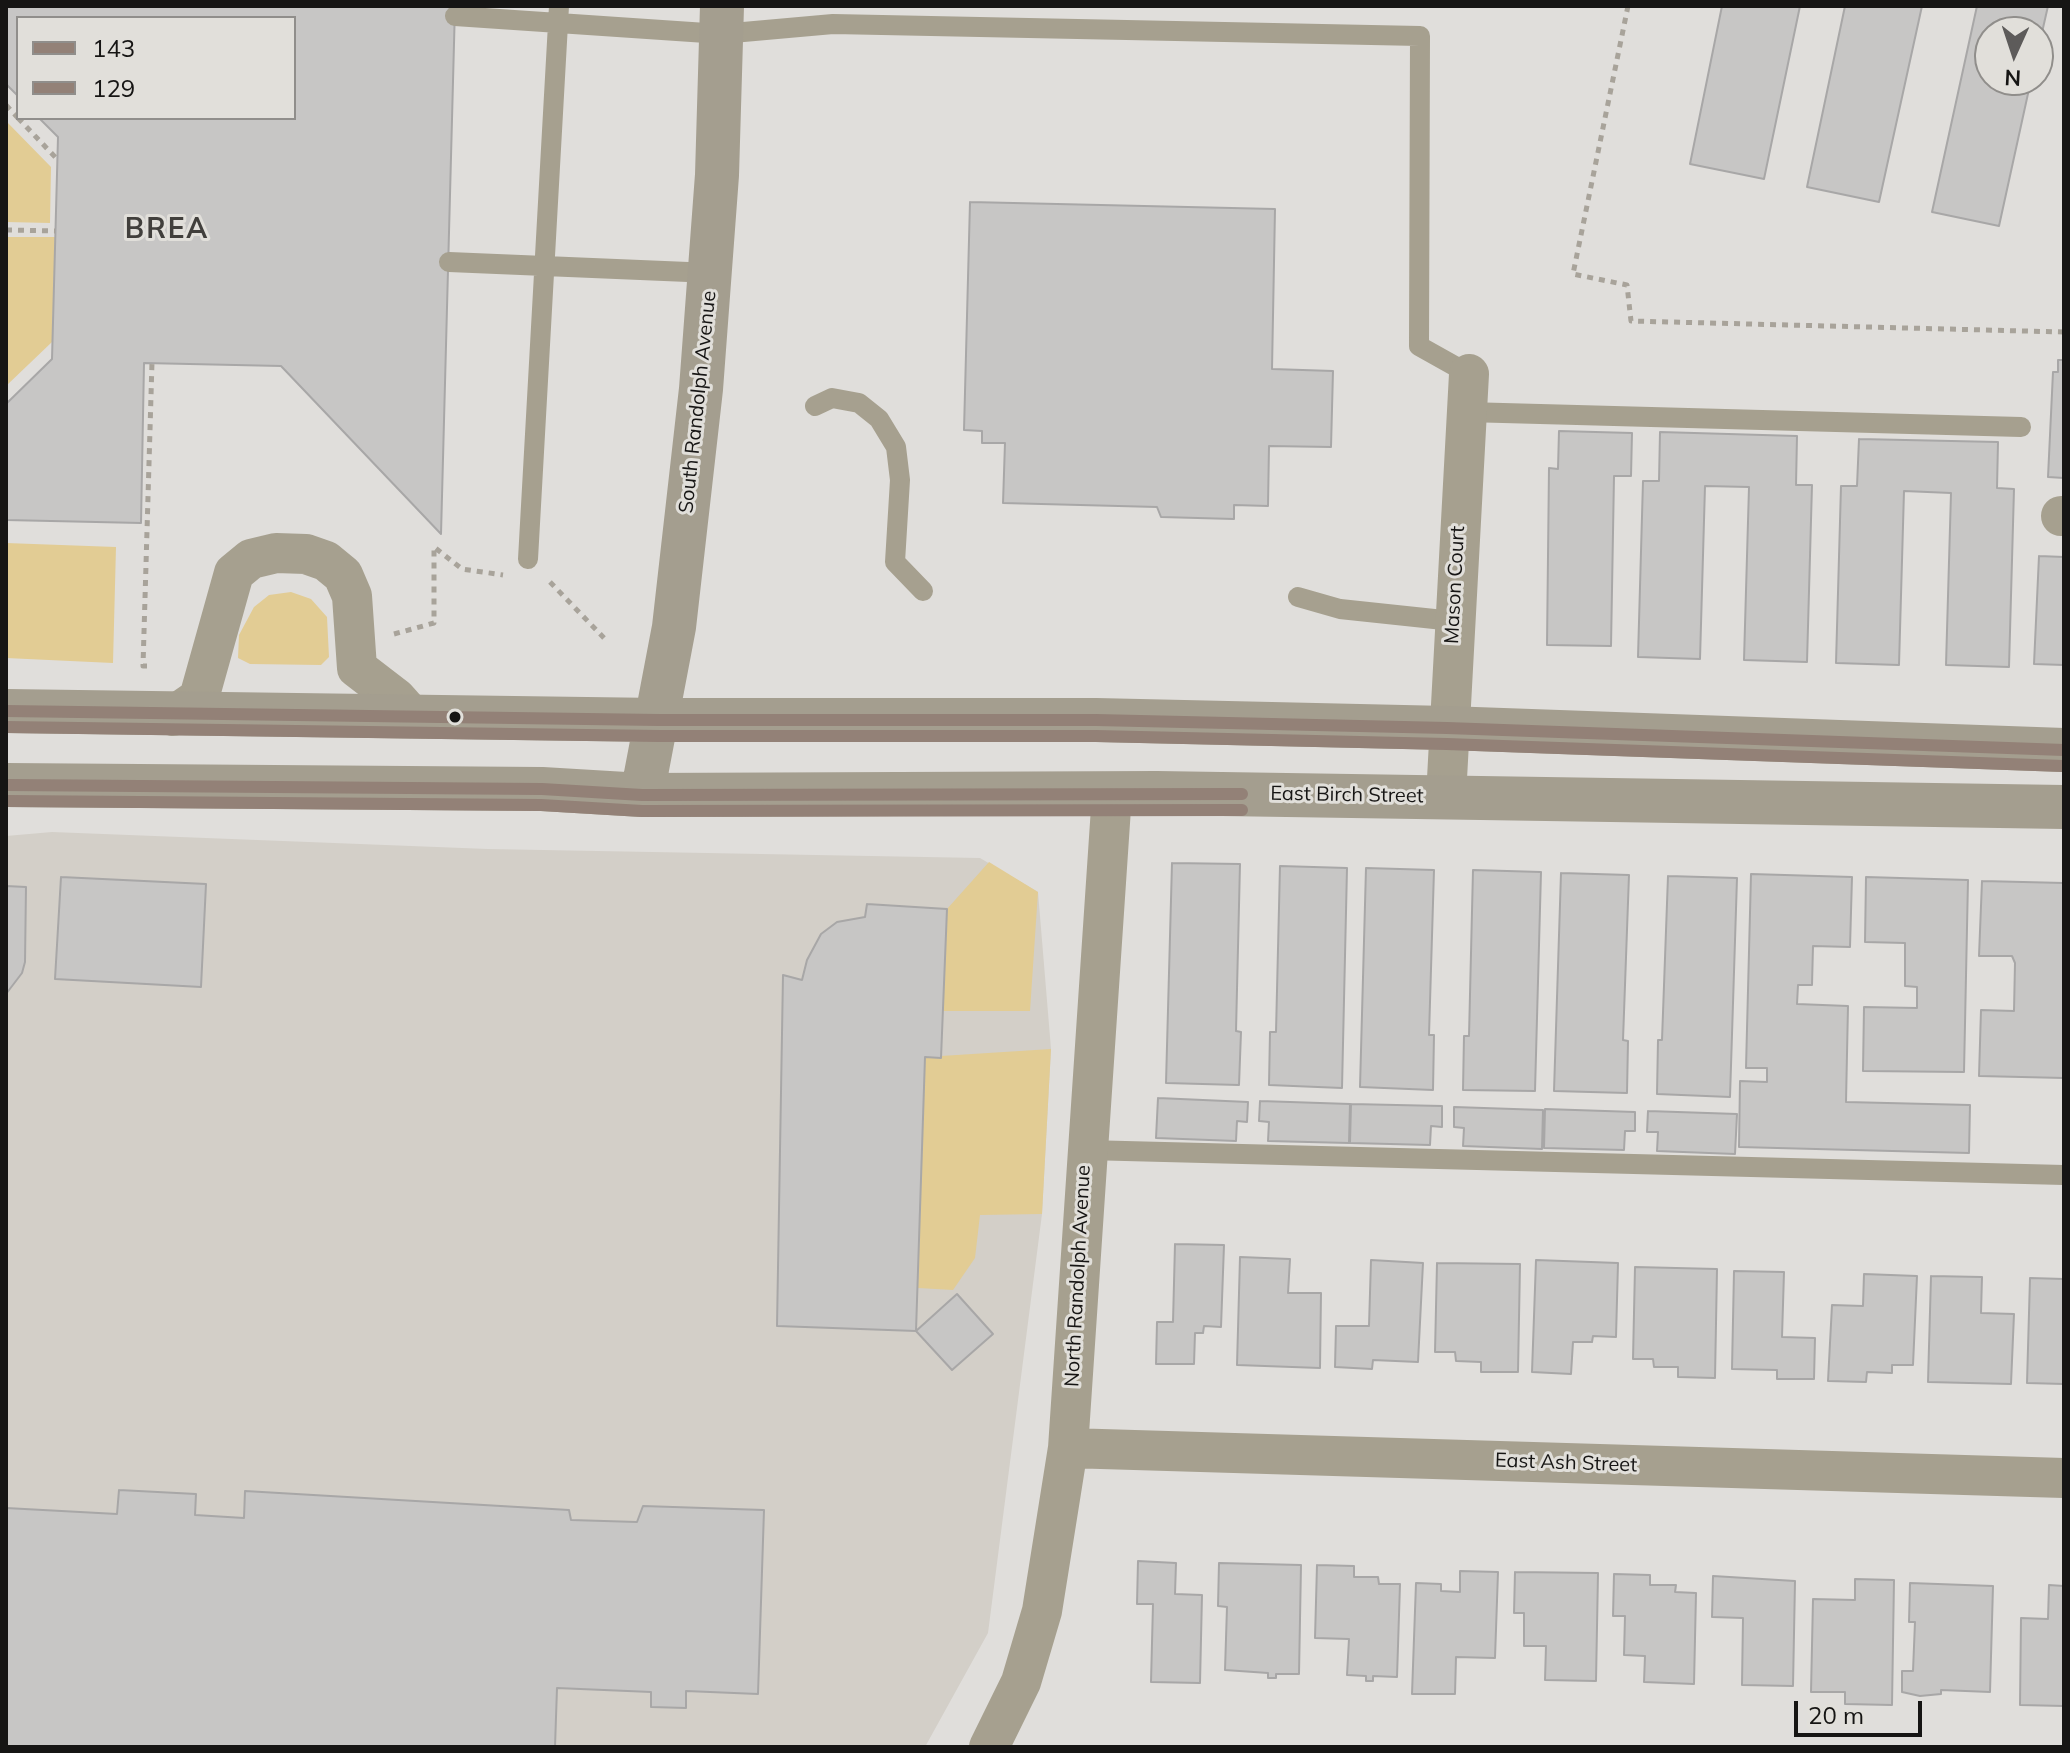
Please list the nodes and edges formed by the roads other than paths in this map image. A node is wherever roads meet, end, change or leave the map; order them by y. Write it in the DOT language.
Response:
graph roads {
  1 [pos="558,14"];
  2 [pos="455,16"];
  3 [pos="722,20"];
  4 [pos="449,262"];
  5 [pos="544,265"];
  6 [pos="712,273"];
  7 [pos="1467,393"];
  8 [pos="815,406"];
  9 [pos="2021,427"];
  10 [pos="528,559"];
  11 [pos="923,591"];
  12 [pos="1298,597"];
  13 [pos="1453,621"];
  14 [pos="6,711"];
  15 [pos="173,716"];
  16 [pos="412,716"];
  17 [pos="659,720"];
  18 [pos="1447,728"];
  19 [pos="2064,750"];
  20 [pos="6,785"];
  21 [pos="1112,793"];
  22 [pos="642,795"];
  23 [pos="1446,797"];
  24 [pos="2064,807"];
  25 [pos="1086,1150"];
  26 [pos="2064,1175"];
  27 [pos="1068,1448"];
  28 [pos="2064,1478"];
  29 [pos="989,1747"];
  1 -- 2 [label="lane"];
  1 -- 3 [label="lane"];
  1 -- 5 [label="lane"];
  3 -- 6 [label="street, South Randolph Avenue"];
  3 -- 7 [label="lane"];
  4 -- 5 [label="lane"];
  5 -- 6 [label="lane"];
  5 -- 10 [label="lane"];
  6 -- 17 [label="street, South Randolph Avenue"];
  7 -- 9 [label="lane"];
  7 -- 13 [label="street, Mason Court"];
  8 -- 11 [label="lane"];
  12 -- 13 [label="lane"];
  13 -- 18 [label="street, Mason Court"];
  14 -- 15 [label="street"];
  15 -- 16 [label="street"];
  15 -- 16 [label="street"];
  16 -- 17 [label="street"];
  17 -- 18 [label="street"];
  17 -- 22 [label="street, South Randolph Avenue"];
  18 -- 19 [label="street"];
  18 -- 23 [label="street, Mason Court"];
  20 -- 22 [label="street, East Birch Street"];
  21 -- 22 [label="street, East Birch Street"];
  21 -- 23 [label="street, East Birch Street"];
  21 -- 25 [label="street, North Randolph Avenue"];
  23 -- 24 [label="street, East Birch Street"];
  25 -- 26 [label="lane"];
  25 -- 27 [label="street, North Randolph Avenue"];
  27 -- 28 [label="street, East Ash Street"];
  27 -- 29 [label="street, North Randolph Avenue"];
}
